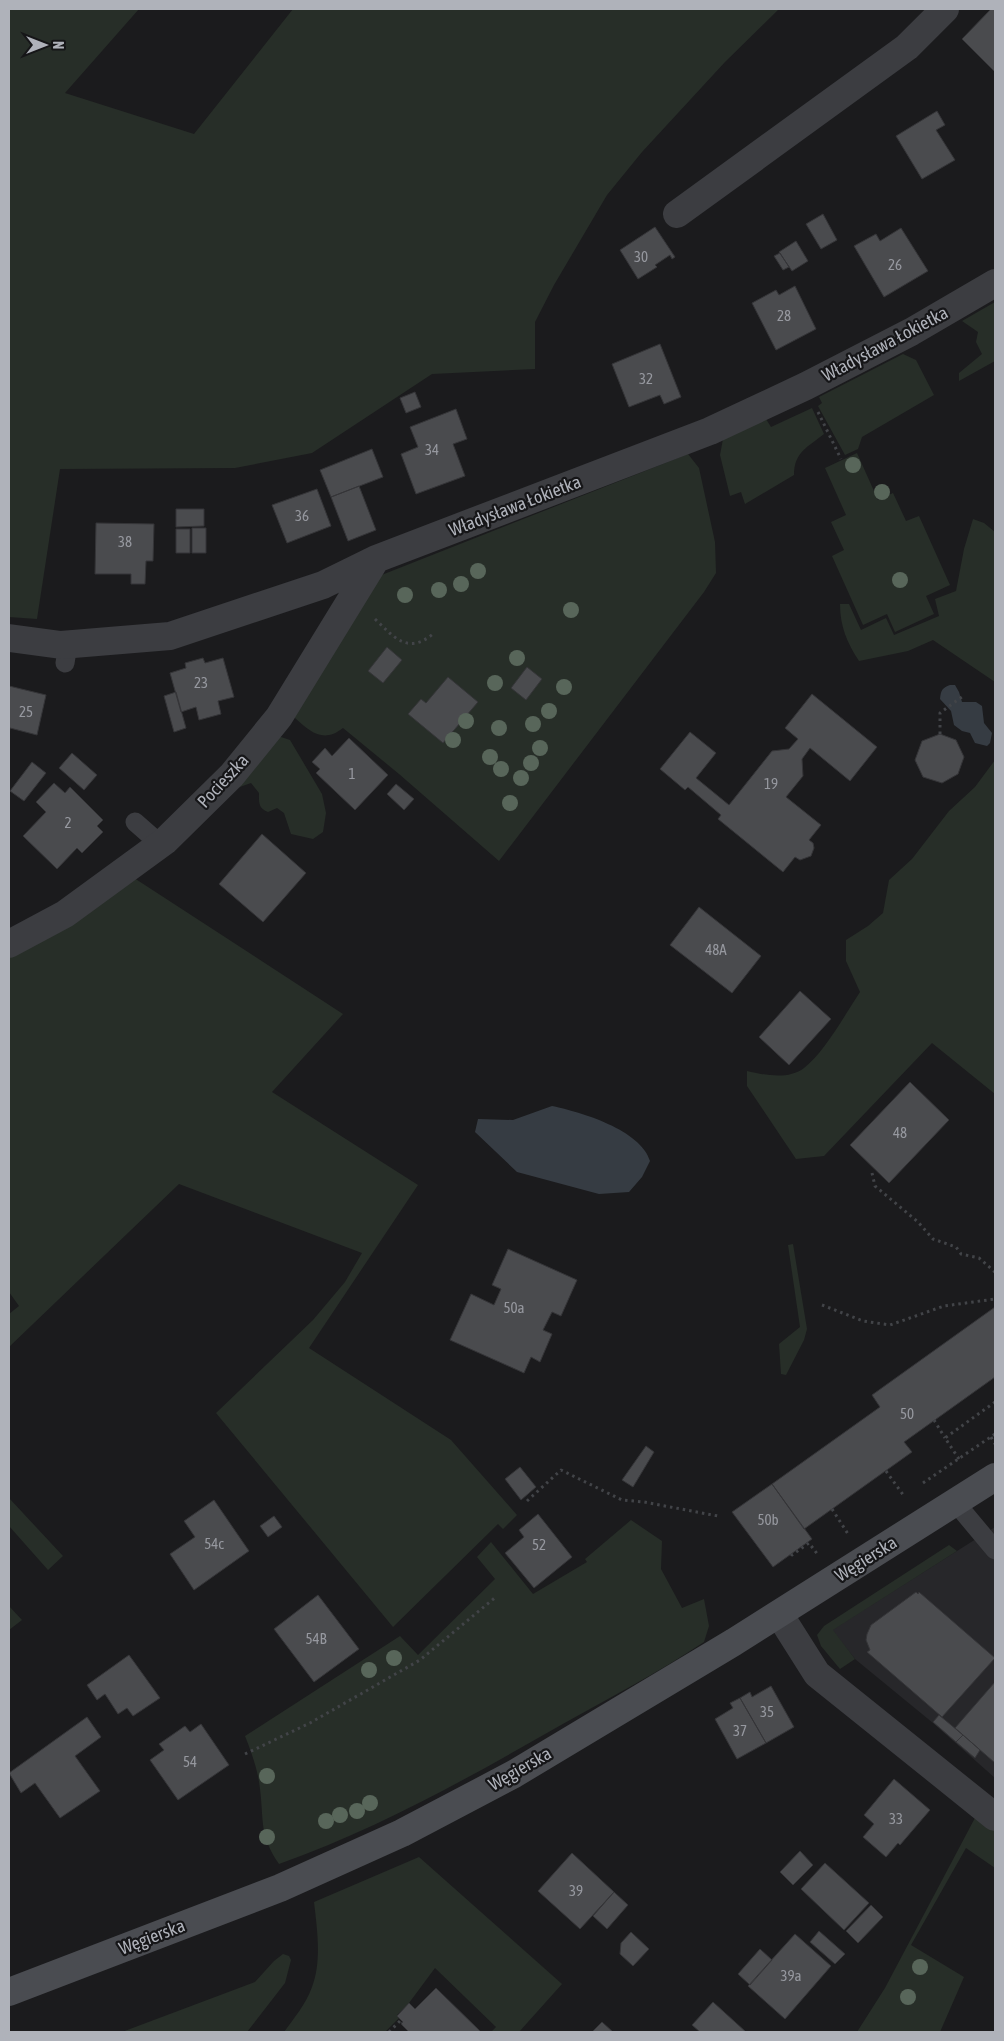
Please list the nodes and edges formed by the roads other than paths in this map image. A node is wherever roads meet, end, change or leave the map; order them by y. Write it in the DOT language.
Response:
graph roads {
  1 [pos="945,9"];
  2 [pos="677,214"];
  3 [pos="995,283"];
  4 [pos="376,559"];
  5 [pos="9,638"];
  6 [pos="135,822"];
  7 [pos="160,844"];
  8 [pos="9,944"];
  9 [pos="995,1477"];
  10 [pos="955,1502"];
  11 [pos="995,1550"];
  12 [pos="779,1614"];
  13 [pos="995,1817"];
  14 [pos="9,1992"];
  1 -- 2 [label="street"];
  3 -- 4 [label="street, Władysława Łokietka"];
  4 -- 5 [label="street, Władysława Łokietka"];
  4 -- 7 [label="street, Pocieszka"];
  6 -- 7 [label="lane"];
  7 -- 8 [label="street, Pocieszka"];
  9 -- 10 [label="main road, Węgierska"];
  10 -- 11 [label="lane"];
  10 -- 12 [label="main road, Węgierska"];
  12 -- 13 [label="street"];
  12 -- 14 [label="main road, Węgierska"];
}
